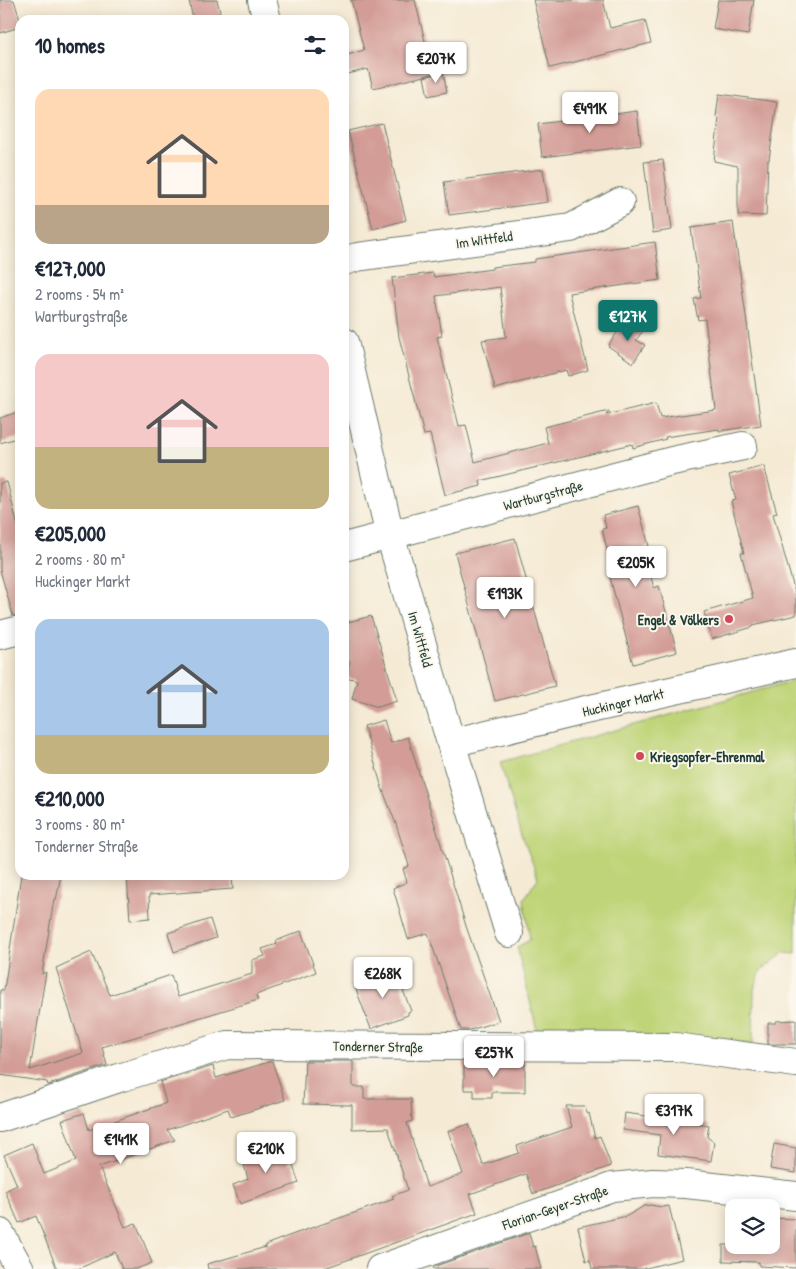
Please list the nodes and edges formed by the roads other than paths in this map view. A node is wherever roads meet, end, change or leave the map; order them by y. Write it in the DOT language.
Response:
graph roads {
  1 [pos="262,0"];
  2 [pos="266,15"];
  3 [pos="620,202"];
  4 [pos="349,259"];
  5 [pos="349,363"];
  6 [pos="743,446"];
  7 [pos="390,535"];
  8 [pos="349,546"];
  9 [pos="15,631"];
  10 [pos="0,635"];
  11 [pos="796,662"];
  12 [pos="451,743"];
  13 [pos="509,933"];
  14 [pos="796,1063"];
  15 [pos="0,1118"];
  16 [pos="796,1196"];
  17 [pos="0,1233"];
  18 [pos="20,1269"];
  19 [pos="380,1269"];
  1 -- 2 [label="street"];
  3 -- 4 [label="street, Im Wittfeld"];
  5 -- 7 [label="street, Im Wittfeld"];
  6 -- 7 [label="street, Wartburgstraße"];
  7 -- 8 [label="street, Wartburgstraße"];
  7 -- 12 [label="street, Im Wittfeld"];
  9 -- 10 [label="street"];
  11 -- 12 [label="street, Huckinger Markt"];
  12 -- 13 [label="street, Im Wittfeld"];
  14 -- 15 [label="street, Tonderner Straße"];
  16 -- 19 [label="street, Florian-Geyer-Straße"];
  17 -- 18 [label="street"];
}
